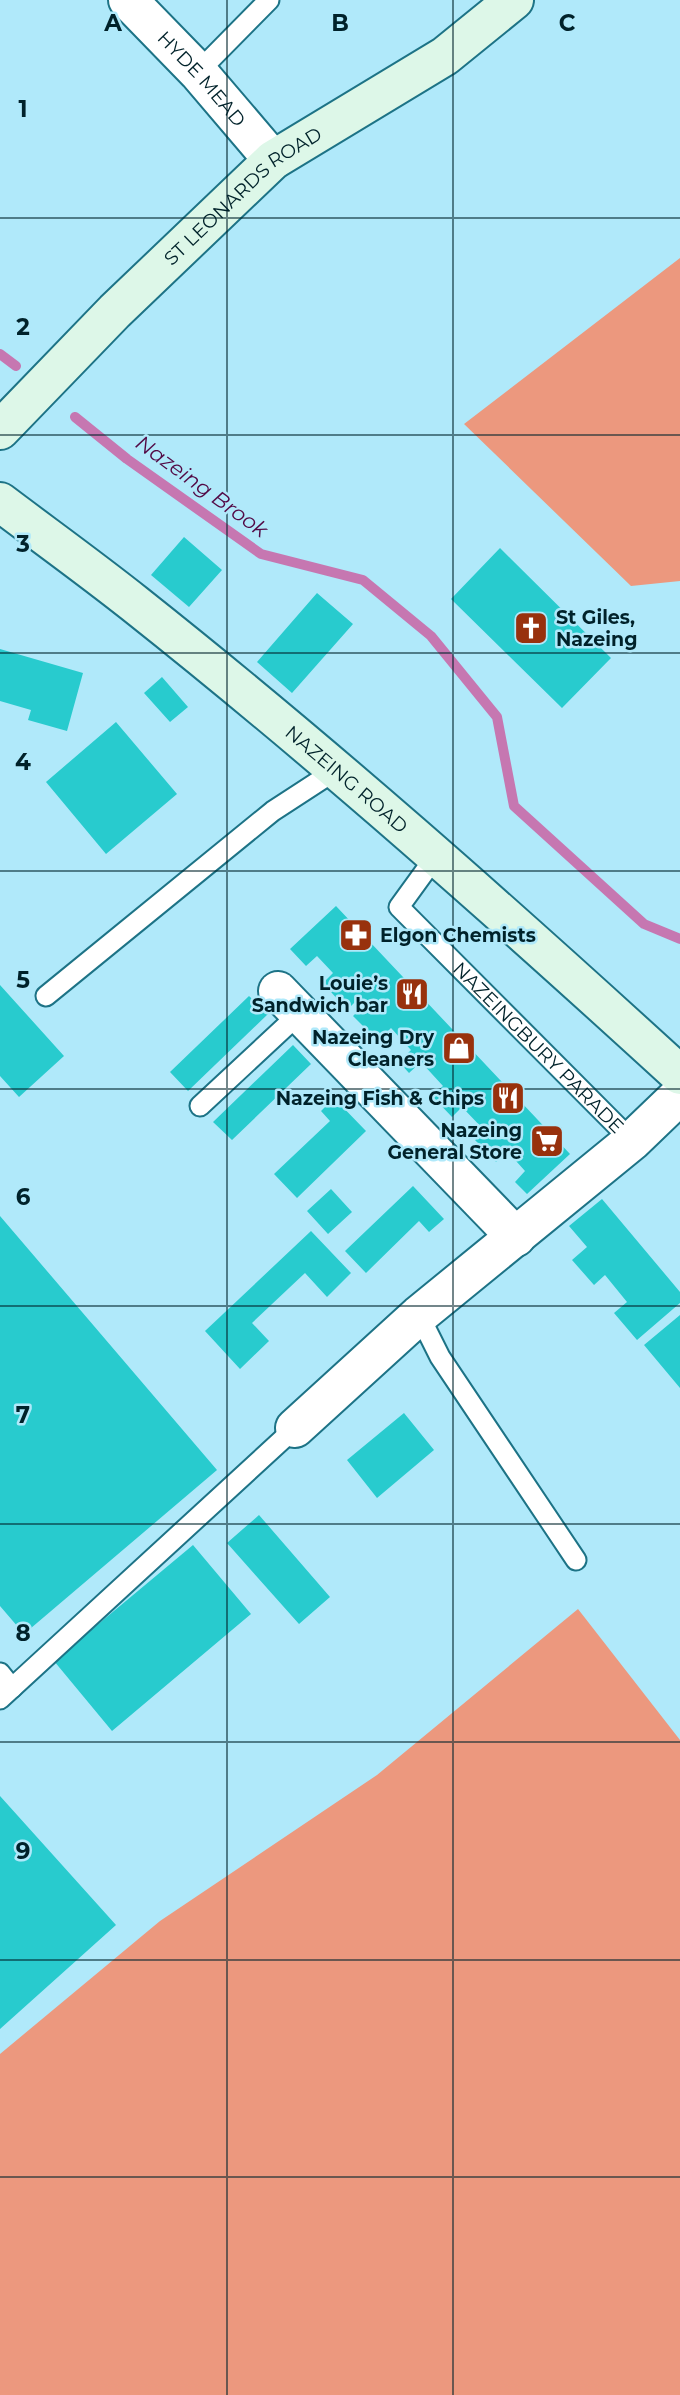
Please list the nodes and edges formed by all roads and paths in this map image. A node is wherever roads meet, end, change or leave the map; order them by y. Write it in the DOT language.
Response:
graph roads {
  1 [pos="128,0"];
  2 [pos="269,0"];
  3 [pos="514,0"];
  4 [pos="198,72"];
  5 [pos="273,160"];
  6 [pos="0,430"];
  7 [pos="0,502"];
  8 [pos="337,770"];
  9 [pos="436,856"];
  10 [pos="46,996"];
  11 [pos="289,1002"];
  12 [pos="680,1075"];
  13 [pos="680,1095"];
  14 [pos="200,1106"];
  15 [pos="632,1142"];
  16 [pos="516,1237"];
  17 [pos="419,1315"];
  18 [pos="295,1429"];
  19 [pos="576,1560"];
  20 [pos="4,1687"];
  1 -- 4 [label="street, HYDE MEAD"];
  2 -- 4 [label="lane"];
  3 -- 5 [label="main road, ST LEONARDS ROAD"];
  4 -- 5 [label="street, HYDE MEAD"];
  5 -- 6 [label="main road, ST LEONARDS ROAD"];
  7 -- 8 [label="main road, NAZEING ROAD"];
  8 -- 9 [label="main road, NAZEING ROAD"];
  8 -- 10 [label="lane"];
  9 -- 12 [label="main road, NAZEING ROAD"];
  9 -- 15 [label="lane, NAZEINGBURY PARADE"];
  11 -- 14 [label="lane"];
  11 -- 16 [label="street"];
  13 -- 15 [label="street"];
  15 -- 16 [label="street"];
  16 -- 17 [label="street"];
  17 -- 18 [label="street"];
  17 -- 19 [label="lane"];
  18 -- 20 [label="lane"];
}
